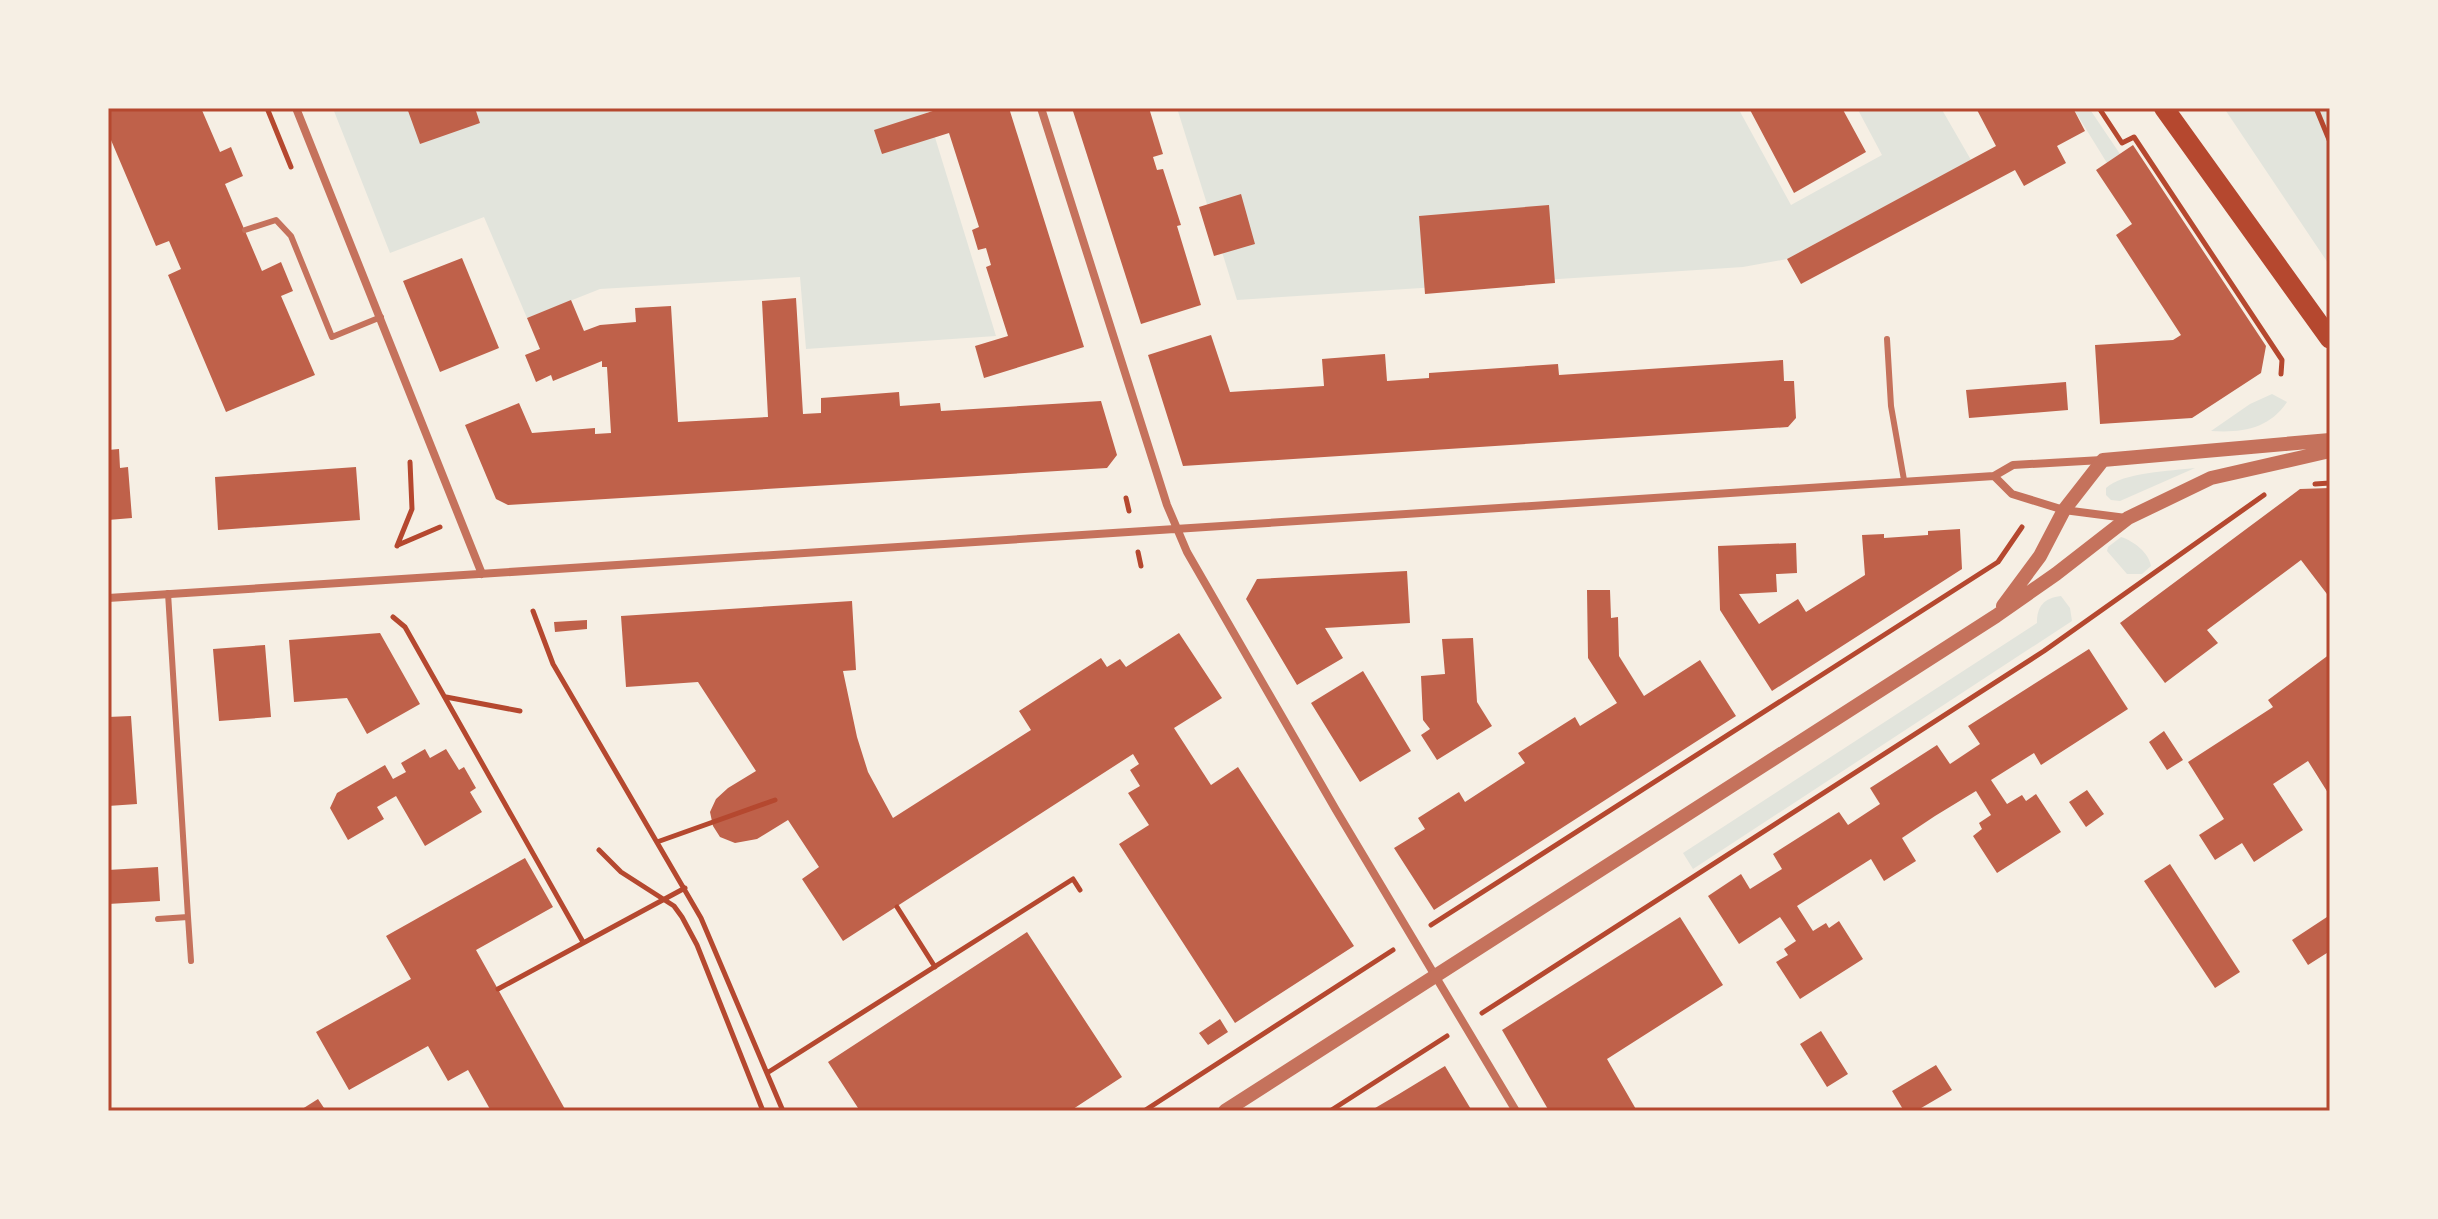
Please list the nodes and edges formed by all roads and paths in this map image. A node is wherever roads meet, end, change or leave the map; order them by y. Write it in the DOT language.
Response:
graph roads {
  1 [pos="296,108"];
  2 [pos="1041,108"];
  3 [pos="2099,108"];
  4 [pos="2164,108"];
  5 [pos="2316,108"];
  6 [pos="2330,142"];
  7 [pos="245,230"];
  8 [pos="381,317"];
  9 [pos="1887,339"];
  10 [pos="2330,339"];
  11 [pos="2281,374"];
  12 [pos="2330,440"];
  13 [pos="2330,451"];
  14 [pos="2103,460"];
  15 [pos="1994,476"];
  16 [pos="1904,480"];
  17 [pos="2330,483"];
  18 [pos="2304,484"];
  19 [pos="2266,493"];
  20 [pos="2064,510"];
  21 [pos="2128,518"];
  22 [pos="2022,527"];
  23 [pos="1177,528"];
  24 [pos="482,574"];
  25 [pos="168,593"];
  26 [pos="108,598"];
  27 [pos="533,611"];
  28 [pos="1996,616"];
  29 [pos="393,617"];
  30 [pos="445,697"];
  31 [pos="520,711"];
  32 [pos="775,800"];
  33 [pos="657,842"];
  34 [pos="599,850"];
  35 [pos="685,888"];
  36 [pos="1080,890"];
  37 [pos="664,899"];
  38 [pos="897,907"];
  39 [pos="188,917"];
  40 [pos="158,919"];
  41 [pos="1413,936"];
  42 [pos="583,942"];
  43 [pos="191,961"];
  44 [pos="935,967"];
  45 [pos="1435,975"];
  46 [pos="498,989"];
  47 [pos="1465,1025"];
  48 [pos="767,1073"];
  49 [pos="763,1111"];
  50 [pos="783,1111"];
  51 [pos="1144,1111"];
  52 [pos="1225,1111"];
  53 [pos="1330,1111"];
  54 [pos="1516,1111"];
  1 -- 8 [label="street"];
  2 -- 23 [label="street"];
  3 -- 11 [label="path"];
  4 -- 10 [label="main road"];
  5 -- 6 [label="path"];
  7 -- 8 [label="lane"];
  8 -- 24 [label="street"];
  9 -- 16 [label="lane"];
  12 -- 14 [label="street"];
  13 -- 21 [label="street"];
  14 -- 15 [label="street"];
  14 -- 20 [label="street"];
  15 -- 16 [label="street"];
  15 -- 20 [label="street"];
  16 -- 23 [label="street"];
  17 -- 18 [label="path"];
  19 -- 47 [label="path"];
  20 -- 21 [label="street"];
  20 -- 28 [label="street"];
  21 -- 28 [label="street"];
  22 -- 41 [label="path"];
  23 -- 24 [label="street"];
  23 -- 41 [label="street"];
  24 -- 25 [label="street"];
  25 -- 26 [label="street"];
  25 -- 39 [label="lane"];
  27 -- 33 [label="path"];
  28 -- 45 [label="street"];
  29 -- 30 [label="path"];
  30 -- 31 [label="path"];
  30 -- 42 [label="path"];
  32 -- 33 [label="path"];
  33 -- 35 [label="path"];
  34 -- 37 [label="path"];
  35 -- 37 [label="path"];
  35 -- 48 [label="path"];
  36 -- 44 [label="path"];
  37 -- 42 [label="path"];
  37 -- 49 [label="path"];
  38 -- 44 [label="path"];
  39 -- 40 [label="lane"];
  39 -- 43 [label="lane"];
  41 -- 45 [label="street"];
  41 -- 51 [label="path"];
  42 -- 46 [label="path"];
  44 -- 48 [label="path"];
  45 -- 47 [label="street"];
  45 -- 52 [label="street"];
  47 -- 53 [label="path"];
  47 -- 54 [label="street"];
  48 -- 50 [label="path"];
}
